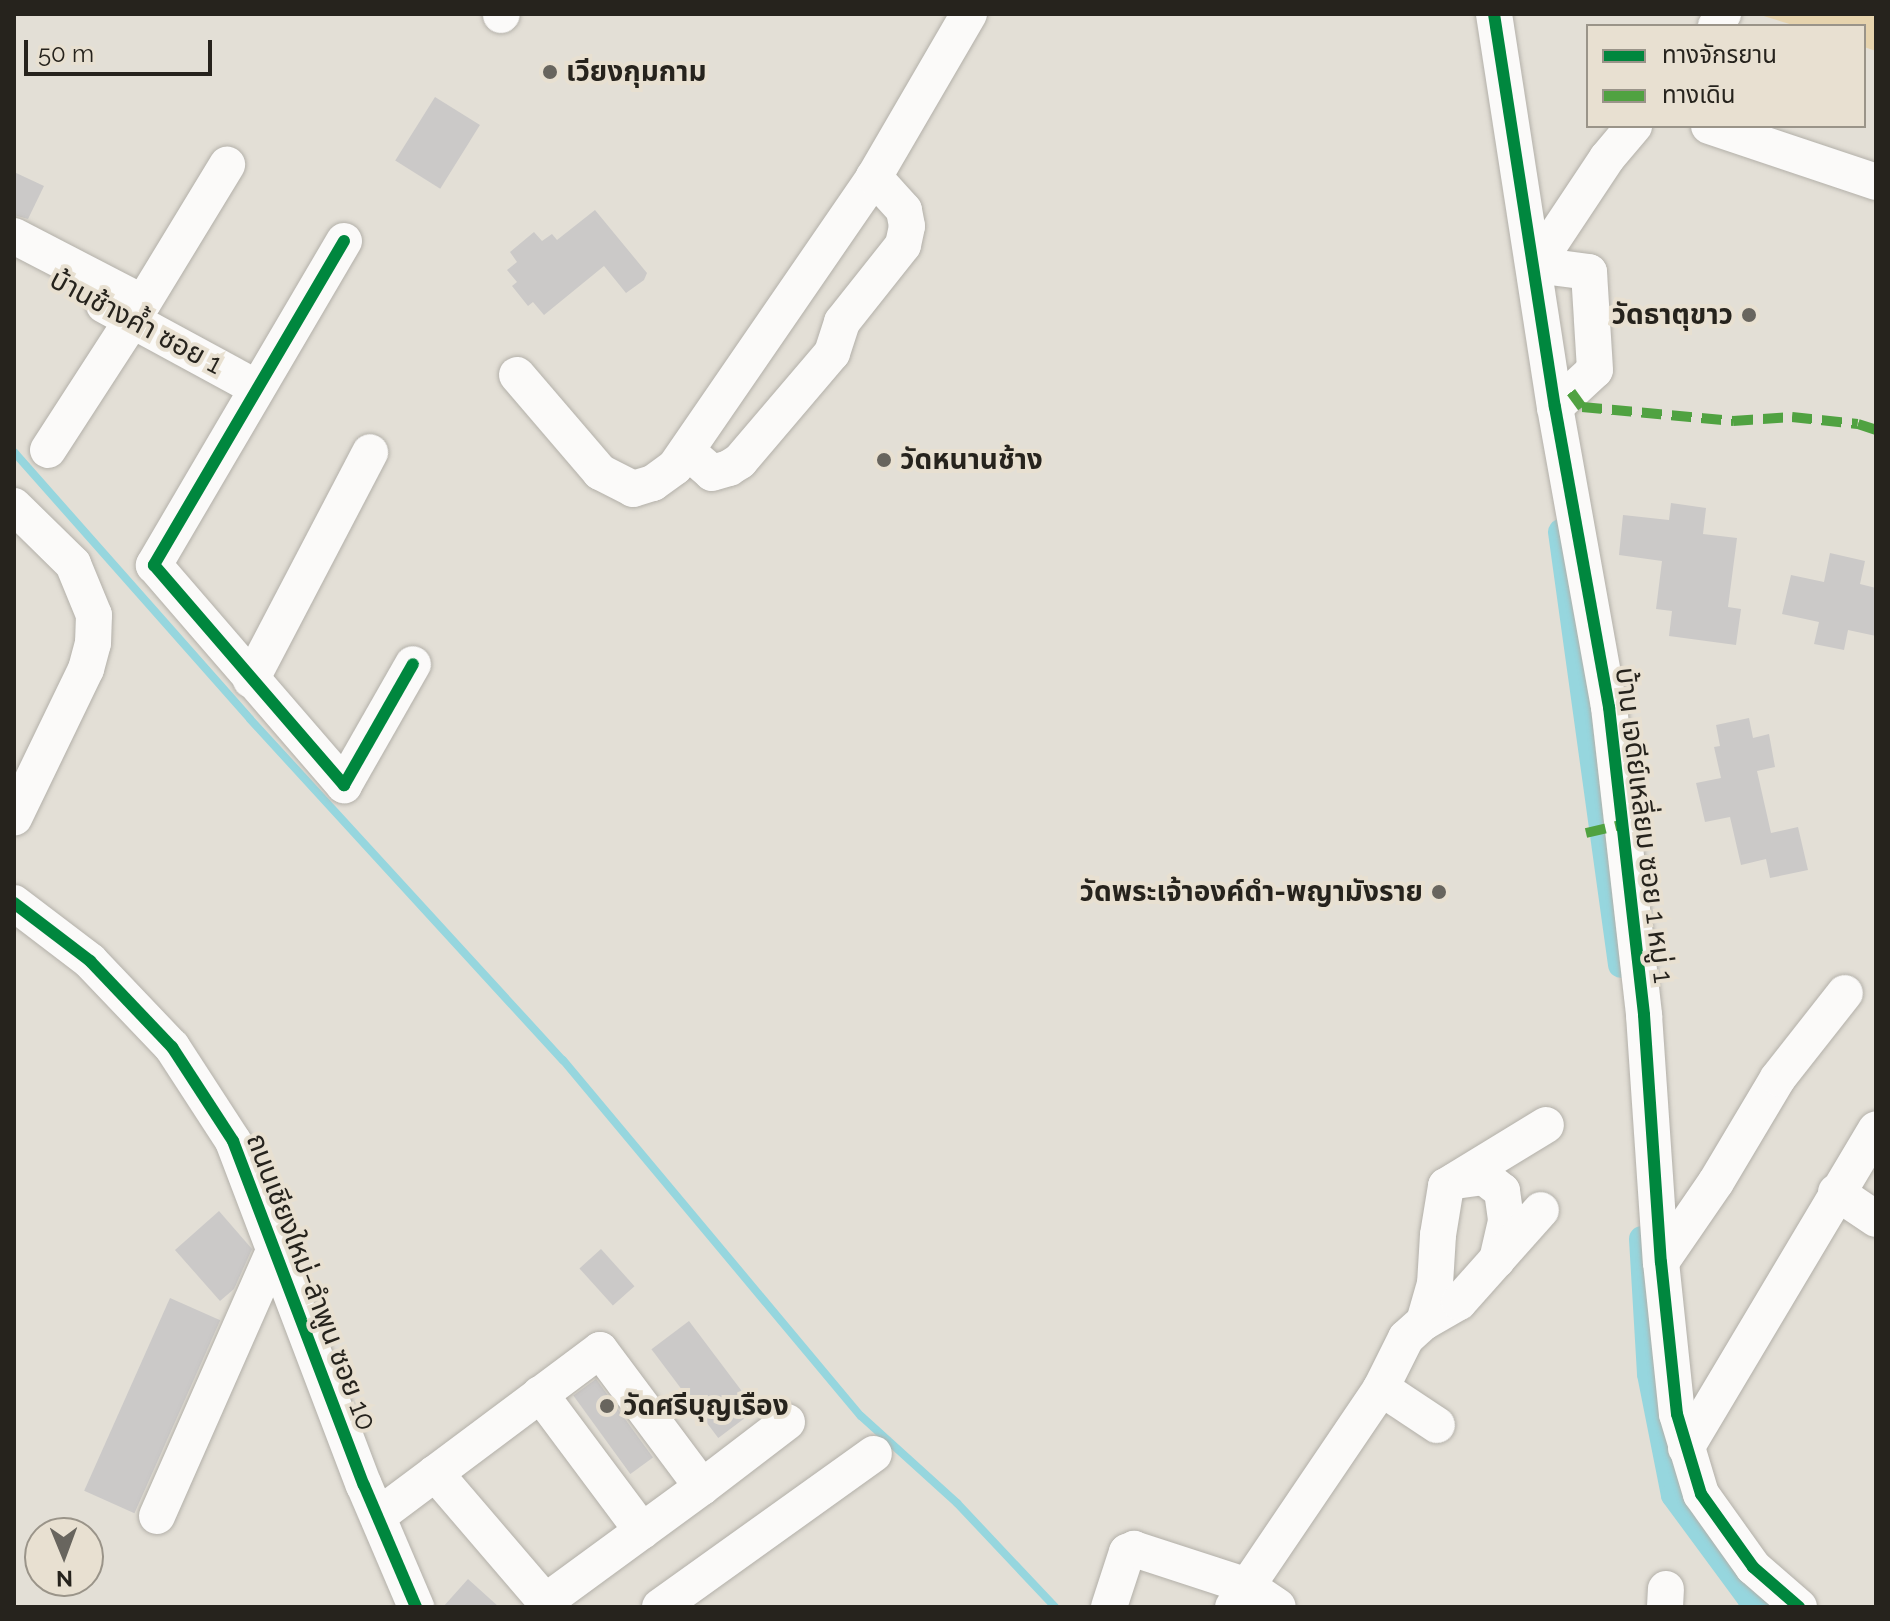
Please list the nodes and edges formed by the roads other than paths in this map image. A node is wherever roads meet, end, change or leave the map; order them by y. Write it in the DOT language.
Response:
graph roads {
  1 [pos="969,14"];
  2 [pos="1494,14"];
  3 [pos="1632,128"];
  4 [pos="1715,128"];
  5 [pos="227,165"];
  6 [pos="874,177"];
  7 [pos="1876,182"];
  8 [pos="14,236"];
  9 [pos="344,241"];
  10 [pos="14,257"];
  11 [pos="1536,265"];
  12 [pos="132,320"];
  13 [pos="517,375"];
  14 [pos="257,388"];
  15 [pos="1555,407"];
  16 [pos="48,450"];
  17 [pos="687,451"];
  18 [pos="370,452"];
  19 [pos="14,506"];
  20 [pos="413,664"];
  21 [pos="251,680"];
  22 [pos="14,818"];
  23 [pos="14,903"];
  24 [pos="1845,993"];
  25 [pos="1546,1125"];
  26 [pos="1876,1129"];
  27 [pos="1455,1181"];
  28 [pos="1836,1192"];
  29 [pos="1541,1210"];
  30 [pos="1876,1219"];
  31 [pos="275,1248"];
  32 [pos="1497,1260"];
  33 [pos="1661,1262"];
  34 [pos="1424,1322"];
  35 [pos="1381,1388"];
  36 [pos="540,1394"];
  37 [pos="787,1422"];
  38 [pos="1437,1425"];
  39 [pos="1686,1448"];
  40 [pos="874,1454"];
  41 [pos="435,1473"];
  42 [pos="702,1487"];
  43 [pos="157,1516"];
  44 [pos="378,1516"];
  45 [pos="642,1531"];
  46 [pos="1240,1597"];
  47 [pos="548,1604"];
  48 [pos="416,1607"];
  49 [pos="660,1607"];
  50 [pos="1109,1607"];
  51 [pos="1278,1607"];
  52 [pos="1799,1607"];
  1 -- 6 [label="street"];
  2 -- 11 [label="street, บ้าน เจดีย์เหลี่ยม ซอย 1 หมู่ 1"];
  3 -- 11 [label="street"];
  4 -- 7 [label="street"];
  5 -- 8 [label="street"];
  6 -- 17 [label="street"];
  6 -- 17 [label="street"];
  9 -- 14 [label="street"];
  10 -- 12 [label="street, บ้านช้างค้ำ ซอย 1"];
  11 -- 15 [label="street, บ้าน เจดีย์เหลี่ยม ซอย 1 หมู่ 1"];
  11 -- 15 [label="street"];
  12 -- 14 [label="street, บ้านช้างค้ำ ซอย 1"];
  12 -- 16 [label="street"];
  13 -- 17 [label="street"];
  14 -- 21 [label="street"];
  15 -- 33 [label="street, บ้าน เจดีย์เหลี่ยม ซอย 1 หมู่ 1"];
  18 -- 21 [label="street"];
  19 -- 22 [label="street"];
  20 -- 21 [label="street"];
  23 -- 31 [label="street, ถนนเชียงใหม่-ลำพูน ซอย 10"];
  24 -- 33 [label="street"];
  25 -- 27 [label="street"];
  26 -- 28 [label="street"];
  27 -- 32 [label="street"];
  27 -- 34 [label="street"];
  28 -- 30 [label="street"];
  28 -- 39 [label="street"];
  29 -- 32 [label="street"];
  31 -- 43 [label="street"];
  31 -- 44 [label="street, ถนนเชียงใหม่-ลำพูน ซอย 10"];
  32 -- 34 [label="street"];
  33 -- 39 [label="street, บ้าน เจดีย์เหลี่ยม ซอย 1 หมู่ 1"];
  34 -- 35 [label="street"];
  35 -- 38 [label="street"];
  35 -- 46 [label="street"];
  36 -- 41 [label="street"];
  36 -- 42 [label="street"];
  36 -- 45 [label="street"];
  37 -- 42 [label="street"];
  39 -- 52 [label="street, บ้าน เจดีย์เหลี่ยม ซอย 1 หมู่ 1"];
  40 -- 49 [label="street"];
  41 -- 44 [label="street"];
  41 -- 47 [label="street"];
  42 -- 45 [label="street"];
  44 -- 48 [label="street, ถนนเชียงใหม่-ลำพูน ซอย 10"];
  45 -- 47 [label="street"];
  46 -- 50 [label="street"];
  46 -- 51 [label="street"];
}
